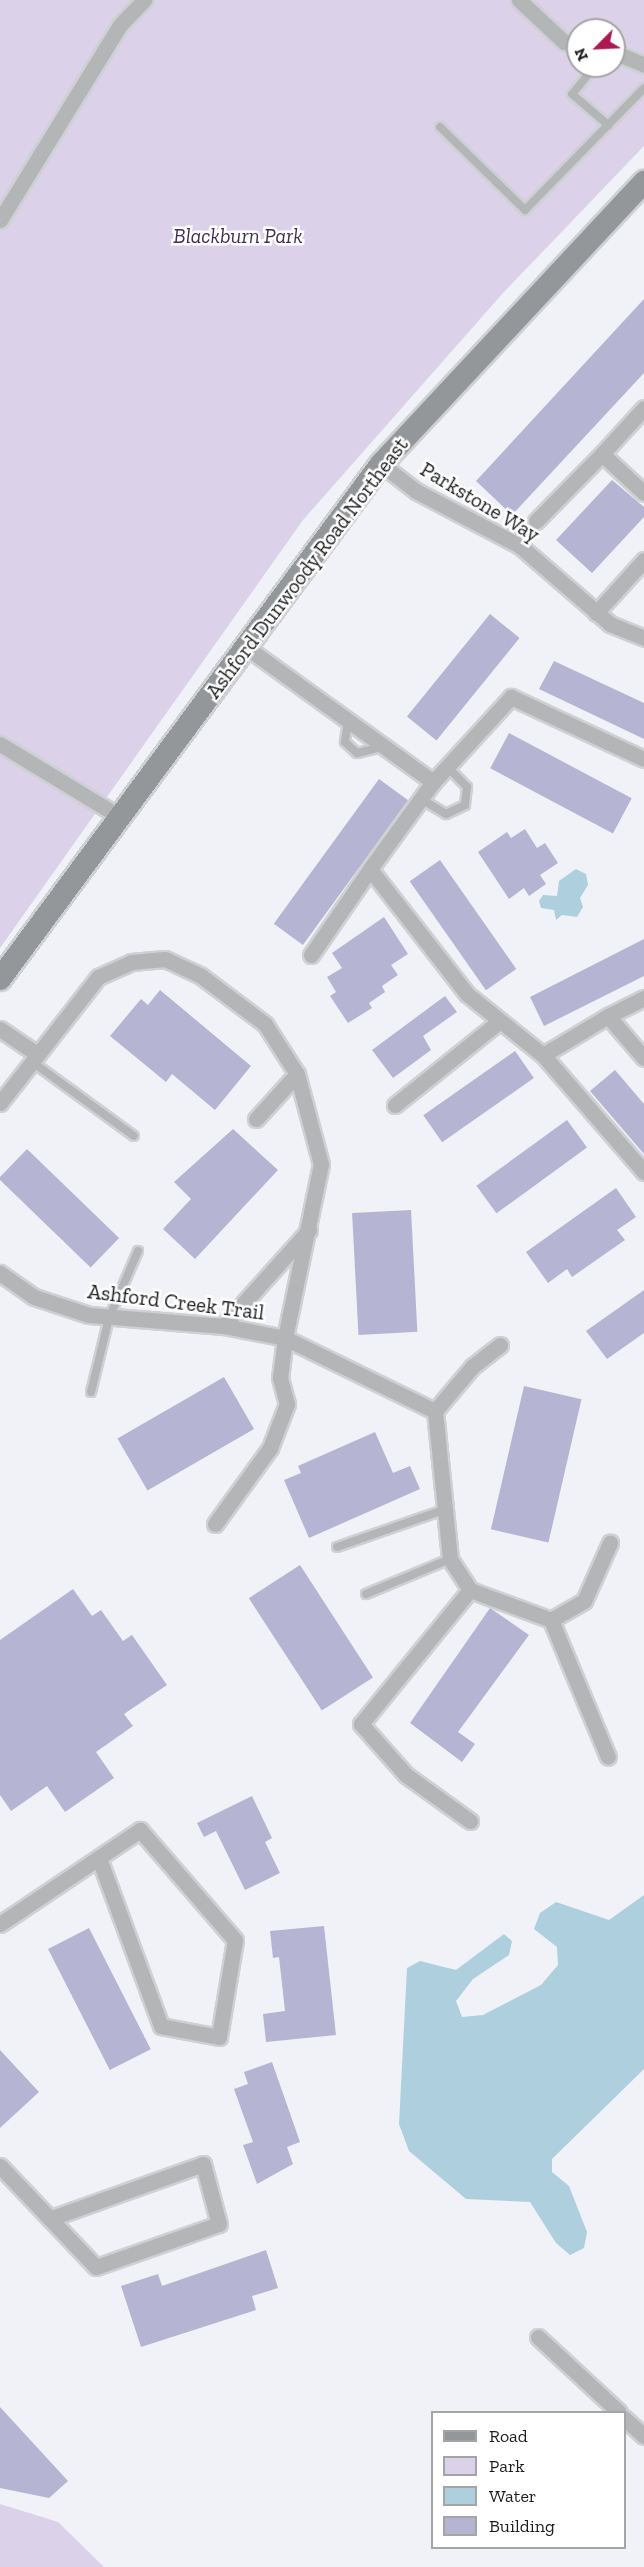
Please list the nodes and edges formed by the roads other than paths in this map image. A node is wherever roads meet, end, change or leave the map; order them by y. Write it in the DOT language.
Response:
graph roads {
  1 [pos="144,0"];
  2 [pos="519,0"];
  3 [pos="566,42"];
  4 [pos="626,57"];
  5 [pos="644,65"];
  6 [pos="585,78"];
  7 [pos="644,88"];
  8 [pos="608,125"];
  9 [pos="440,127"];
  10 [pos="644,182"];
  11 [pos="0,219"];
  12 [pos="644,408"];
  13 [pos="602,454"];
  14 [pos="381,464"];
  15 [pos="644,493"];
  16 [pos="536,521"];
  17 [pos="644,560"];
  18 [pos="596,613"];
  19 [pos="644,638"];
  20 [pos="246,647"];
  21 [pos="0,744"];
  22 [pos="644,759"];
  23 [pos="448,767"];
  24 [pos="433,782"];
  25 [pos="421,799"];
  26 [pos="120,817"];
  27 [pos="370,869"];
  28 [pos="312,955"];
  29 [pos="0,979"];
  30 [pos="644,998"];
  31 [pos="608,1016"];
  32 [pos="500,1021"];
  33 [pos="0,1029"];
  34 [pos="543,1055"];
  35 [pos="34,1057"];
  36 [pos="644,1058"];
  37 [pos="297,1074"];
  38 [pos="0,1103"];
  39 [pos="395,1105"];
  40 [pos="256,1119"];
  41 [pos="134,1136"];
  42 [pos="644,1172"];
  43 [pos="309,1230"];
  44 [pos="138,1251"];
  45 [pos="0,1273"];
  46 [pos="109,1318"];
  47 [pos="223,1326"];
  48 [pos="285,1338"];
  49 [pos="500,1345"];
  50 [pos="91,1392"];
  51 [pos="435,1411"];
  52 [pos="443,1510"];
  53 [pos="215,1524"];
  54 [pos="610,1543"];
  55 [pos="337,1547"];
  56 [pos="450,1559"];
  57 [pos="470,1590"];
  58 [pos="366,1593"];
  59 [pos="551,1620"];
  60 [pos="609,1757"];
  61 [pos="470,1821"];
  62 [pos="99,1858"];
  63 [pos="0,1924"];
  64 [pos="0,2166"];
  65 [pos="51,2218"];
  66 [pos="538,2337"];
  67 [pos="618,2411"];
  68 [pos="644,2414"];
  69 [pos="634,2427"];
  1 -- 11 [label="street"];
  2 -- 3 [label="street"];
  4 -- 5 [label="street"];
  6 -- 8 [label="lane"];
  7 -- 8 [label="lane"];
  8 -- 9 [label="lane"];
  10 -- 14 [label="main road, Ashford Dunwoody Road Northeast"];
  12 -- 13 [label="street"];
  13 -- 15 [label="street"];
  13 -- 16 [label="street"];
  14 -- 18 [label="street, Parkstone Way"];
  14 -- 20 [label="main road, Ashford Dunwoody Road Northeast"];
  17 -- 18 [label="street"];
  18 -- 19 [label="street, Parkstone Way"];
  20 -- 24 [label="street"];
  20 -- 26 [label="main road, Ashford Dunwoody Road Northeast"];
  21 -- 26 [label="street"];
  22 -- 23 [label="street"];
  23 -- 24 [label="street"];
  23 -- 25 [label="lane"];
  24 -- 25 [label="street"];
  25 -- 27 [label="street"];
  26 -- 29 [label="main road, Ashford Dunwoody Road Northeast"];
  27 -- 28 [label="street"];
  27 -- 32 [label="street"];
  30 -- 31 [label="street"];
  31 -- 34 [label="street"];
  31 -- 36 [label="street"];
  32 -- 34 [label="street"];
  32 -- 39 [label="street"];
  33 -- 35 [label="street"];
  34 -- 42 [label="street"];
  35 -- 37 [label="street, Ashford Creek Trail"];
  35 -- 38 [label="street, Ashford Creek Trail"];
  35 -- 41 [label="lane"];
  37 -- 40 [label="street"];
  37 -- 43 [label="street, Ashford Creek Trail"];
  43 -- 47 [label="street"];
  43 -- 48 [label="street, Ashford Creek Trail"];
  44 -- 46 [label="lane"];
  45 -- 46 [label="street, Ashford Creek Trail"];
  46 -- 47 [label="street, Ashford Creek Trail"];
  46 -- 50 [label="lane"];
  47 -- 48 [label="street, Ashford Creek Trail"];
  48 -- 51 [label="street, Ashford Creek Trail"];
  48 -- 53 [label="street, Ashford Creek Trail"];
  49 -- 51 [label="street"];
  51 -- 52 [label="street"];
  52 -- 55 [label="lane"];
  52 -- 56 [label="street"];
  54 -- 59 [label="street"];
  56 -- 57 [label="street"];
  56 -- 58 [label="lane"];
  57 -- 59 [label="street"];
  57 -- 61 [label="street"];
  59 -- 60 [label="street"];
  62 -- 62 [label="street"];
  62 -- 63 [label="street"];
  64 -- 65 [label="street"];
  65 -- 65 [label="street"];
  66 -- 67 [label="street"];
  68 -- 69 [label="street"];
}
